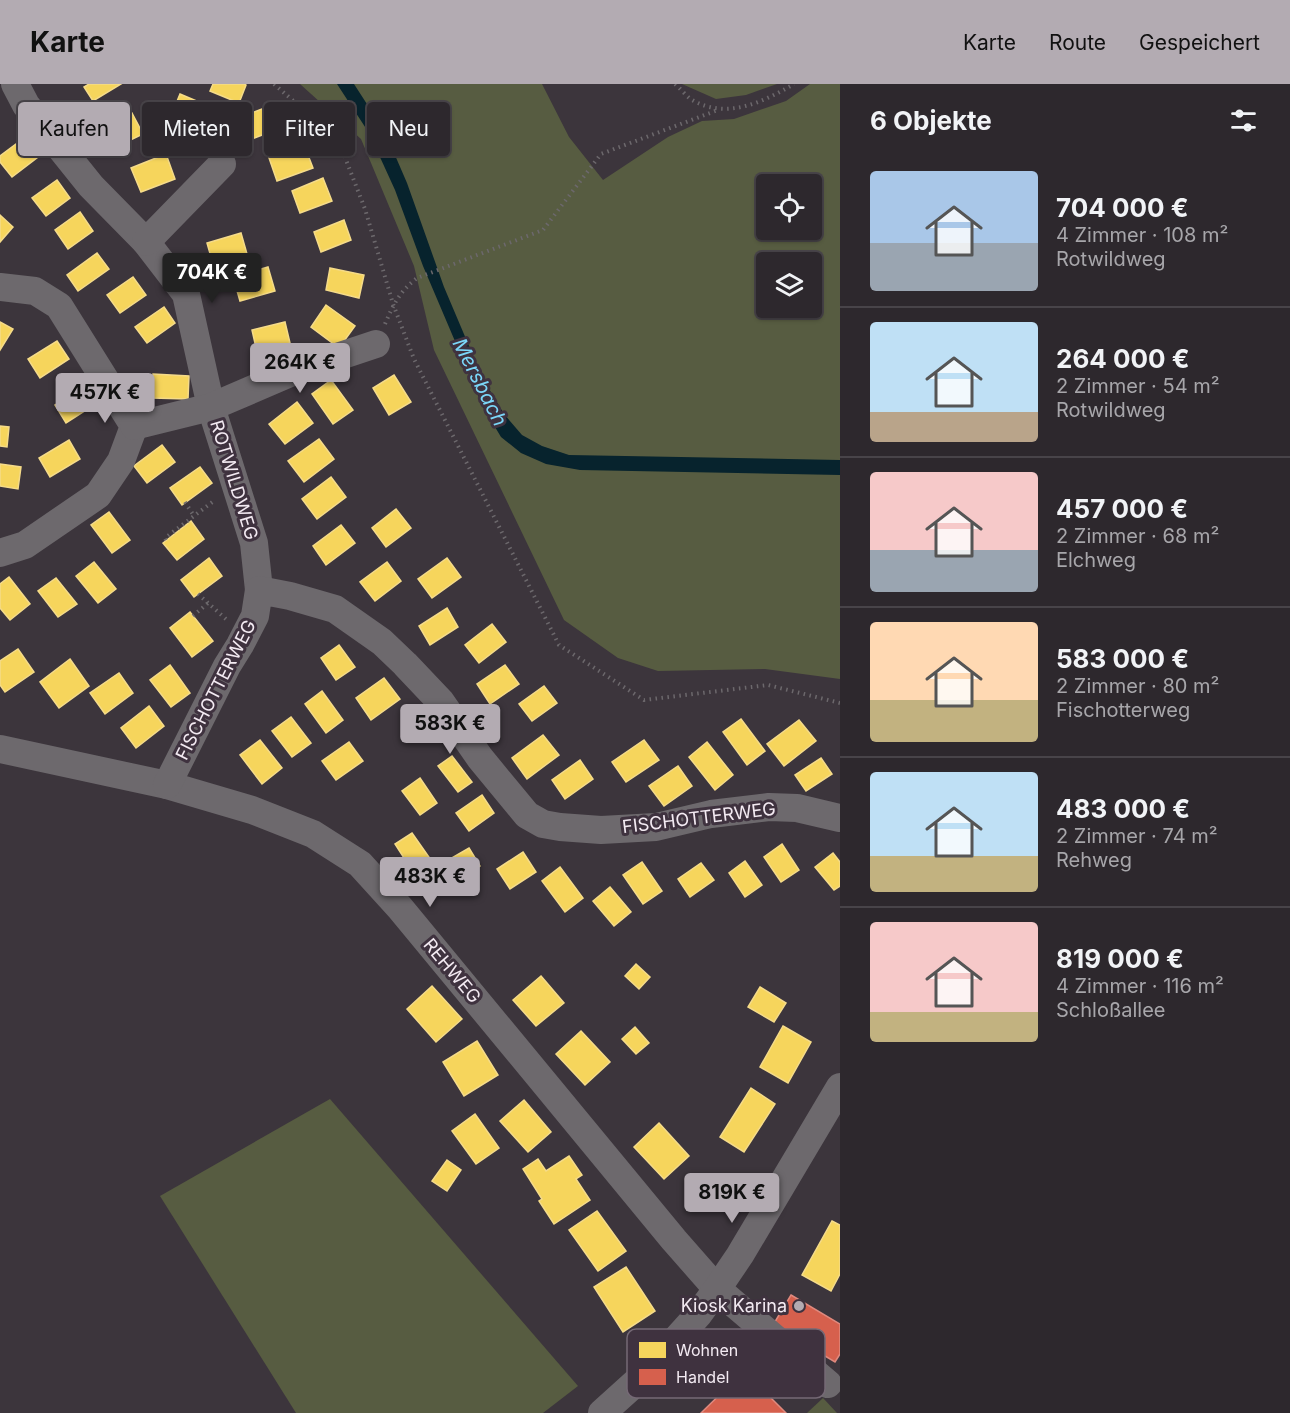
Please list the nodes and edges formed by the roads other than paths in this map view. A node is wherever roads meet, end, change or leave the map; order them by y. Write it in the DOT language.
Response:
graph roads {
  1 [pos="15,84"];
  2 [pos="222,164"];
  3 [pos="146,242"];
  4 [pos="0,287"];
  5 [pos="376,344"];
  6 [pos="211,406"];
  7 [pos="134,426"];
  8 [pos="0,554"];
  9 [pos="259,590"];
  10 [pos="0,749"];
  11 [pos="167,785"];
  12 [pos="840,818"];
  13 [pos="840,1087"];
  14 [pos="717,1289"];
  15 [pos="685,1329"];
  16 [pos="764,1329"];
  17 [pos="825,1381"];
  18 [pos="828,1384"];
  19 [pos="627,1390"];
  20 [pos="602,1413"];
  1 -- 3 [label="street, ROTWILDWEG"];
  2 -- 3 [label="street"];
  3 -- 6 [label="street, ROTWILDWEG"];
  4 -- 7 [label="street"];
  5 -- 6 [label="street, ROTWILDWEG"];
  6 -- 7 [label="street"];
  6 -- 9 [label="street, ROTWILDWEG"];
  7 -- 8 [label="street"];
  9 -- 11 [label="street, FISCHOTTERWEG"];
  9 -- 12 [label="street, FISCHOTTERWEG"];
  10 -- 11 [label="street, REHWEG"];
  11 -- 14 [label="street, REHWEG"];
  13 -- 14 [label="street"];
  14 -- 15 [label="street"];
  14 -- 16 [label="street, REHWEG"];
  17 -- 18 [label="street, REHWEG"];
  19 -- 20 [label="street"];
}
